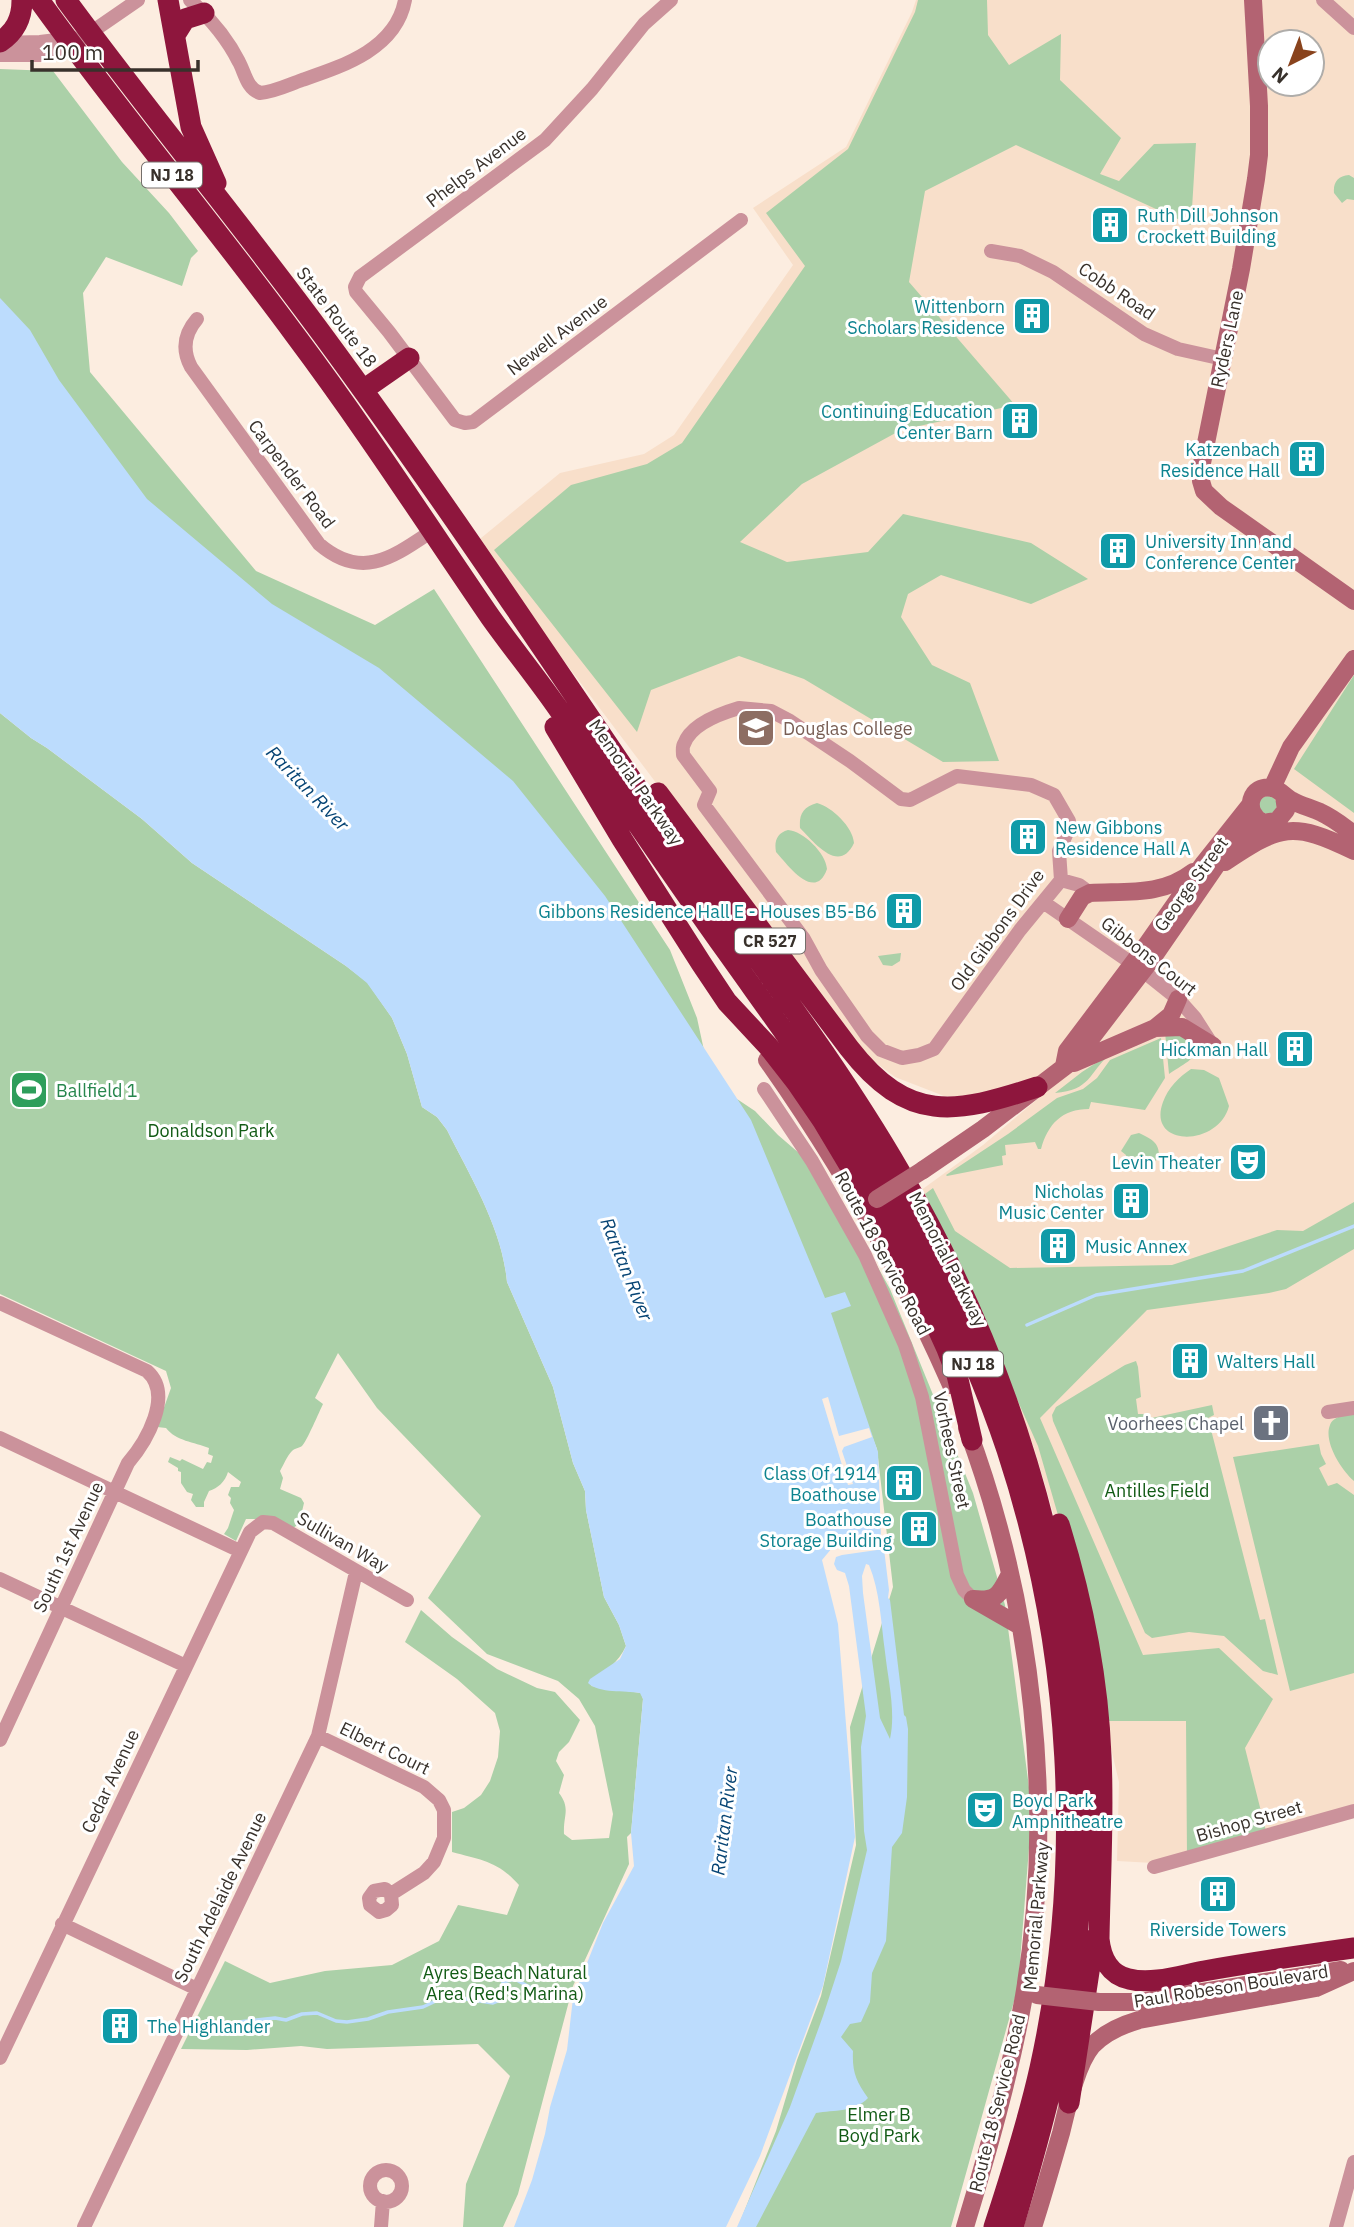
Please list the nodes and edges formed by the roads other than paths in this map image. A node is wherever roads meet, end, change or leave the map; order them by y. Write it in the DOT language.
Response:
graph roads {
  1 [pos="22,0"];
  2 [pos="40,0"];
  3 [pos="66,0"];
  4 [pos="138,0"];
  5 [pos="168,0"];
  6 [pos="405,0"];
  7 [pos="671,0"];
  8 [pos="1253,0"];
  9 [pos="1323,0"];
  10 [pos="197,6"];
  11 [pos="1354,27"];
  12 [pos="91,34"];
  13 [pos="175,35"];
  14 [pos="0,43"];
  15 [pos="70,43"];
  16 [pos="0,55"];
  17 [pos="223,205"];
  18 [pos="741,220"];
  19 [pos="991,251"];
  20 [pos="197,319"];
  21 [pos="409,358"];
  22 [pos="1223,359"];
  23 [pos="363,390"];
  24 [pos="432,531"];
  25 [pos="1354,601"];
  26 [pos="494,622"];
  27 [pos="1354,659"];
  28 [pos="557,670"];
  29 [pos="1278,792"];
  30 [pos="1250,805"];
  31 [pos="1274,821"];
  32 [pos="1354,834"];
  33 [pos="1354,851"];
  34 [pos="1210,865"];
  35 [pos="1061,880"];
  36 [pos="1090,893"];
  37 [pos="1043,902"];
  38 [pos="1068,919"];
  39 [pos="1138,967"];
  40 [pos="1178,999"];
  41 [pos="727,1002"];
  42 [pos="1155,1028"];
  43 [pos="1215,1050"];
  44 [pos="1064,1066"];
  45 [pos="1037,1087"];
  46 [pos="764,1089"];
  47 [pos="874,1201"];
  48 [pos="0,1303"];
  49 [pos="971,1309"];
  50 [pos="1354,1408"];
  51 [pos="1328,1412"];
  52 [pos="0,1438"];
  53 [pos="972,1440"];
  54 [pos="114,1492"];
  55 [pos="259,1524"];
  56 [pos="240,1551"];
  57 [pos="356,1572"];
  58 [pos="1010,1574"];
  59 [pos="0,1579"];
  60 [pos="973,1599"];
  61 [pos="407,1600"];
  62 [pos="62,1608"];
  63 [pos="1020,1626"];
  64 [pos="186,1666"];
  65 [pos="4,1720"];
  66 [pos="318,1736"];
  67 [pos="0,1740"];
  68 [pos="1354,1811"];
  69 [pos="1154,1867"];
  70 [pos="391,1894"];
  71 [pos="1100,1903"];
  72 [pos="62,1924"];
  73 [pos="1354,1948"];
  74 [pos="1354,1969"];
  75 [pos="197,1989"];
  76 [pos="1031,1995"];
  77 [pos="0,2058"];
  78 [pos="1069,2103"];
  79 [pos="1354,2162"];
  80 [pos="383,2201"];
  81 [pos="1349,2202"];
  82 [pos="84,2227"];
  83 [pos="381,2227"];
  84 [pos="965,2227"];
  85 [pos="994,2227"];
  86 [pos="1013,2227"];
  87 [pos="1033,2227"];
  88 [pos="1336,2227"];
  1 -- 14 [label="highway"];
  2 -- 15 [label="highway, NJ 18"];
  3 -- 12 [label="highway, State Route 18 / NJ 18"];
  4 -- 12 [label="street"];
  5 -- 13 [label="highway"];
  6 -- 10 [label="street"];
  7 -- 21 [label="street, Phelps Avenue"];
  8 -- 22 [label="main road, Ryders Lane"];
  9 -- 11 [label="street"];
  10 -- 13 [label="highway"];
  12 -- 15 [label="street"];
  12 -- 17 [label="highway, State Route 18 / NJ 18"];
  13 -- 17 [label="highway"];
  14 -- 15 [label="street"];
  15 -- 16 [label="street"];
  15 -- 24 [label="highway, NJ 18"];
  17 -- 23 [label="highway, State Route 18 / NJ 18"];
  18 -- 21 [label="street, Newell Avenue"];
  19 -- 22 [label="street, Cobb Road"];
  20 -- 24 [label="street, Carpender Road"];
  21 -- 23 [label="highway"];
  22 -- 25 [label="main road, Ryders Lane"];
  23 -- 28 [label="highway, State Route 18 / NJ 18"];
  24 -- 26 [label="highway, NJ 18"];
  26 -- 41 [label="highway"];
  26 -- 85 [label="highway, Memorial Parkway / NJ 18"];
  27 -- 29 [label="main road"];
  28 -- 45 [label="highway, CR 527"];
  28 -- 49 [label="highway, Memorial Parkway / NJ 18"];
  29 -- 30 [label="main road"];
  29 -- 31 [label="main road"];
  29 -- 32 [label="main road"];
  30 -- 31 [label="main road"];
  30 -- 34 [label="main road, George Street"];
  31 -- 33 [label="main road"];
  31 -- 34 [label="main road, George Street"];
  33 -- 34 [label="main road"];
  34 -- 36 [label="main road"];
  34 -- 39 [label="main road, George Street"];
  35 -- 36 [label="street"];
  35 -- 37 [label="street, Old Gibbons Drive"];
  35 -- 37 [label="street, Old Gibbons Drive"];
  36 -- 38 [label="main road"];
  37 -- 38 [label="street, Gibbons Court"];
  38 -- 39 [label="street, Gibbons Court"];
  39 -- 40 [label="street, Gibbons Court"];
  39 -- 44 [label="main road, George Street"];
  40 -- 42 [label="main road"];
  40 -- 43 [label="street, Gibbons Court"];
  41 -- 47 [label="highway"];
  41 -- 53 [label="main road, Route 18 Service Road"];
  42 -- 43 [label="main road"];
  42 -- 44 [label="main road"];
  44 -- 45 [label="main road"];
  45 -- 47 [label="main road, bridge"];
  46 -- 60 [label="street, Vorhees Street"];
  47 -- 53 [label="highway"];
  48 -- 54 [label="street, South 1st Avenue"];
  49 -- 71 [label="highway"];
  49 -- 86 [label="highway, Memorial Parkway / NJ 18"];
  50 -- 51 [label="street"];
  52 -- 54 [label="street"];
  53 -- 58 [label="main road, Route 18 Service Road"];
  54 -- 56 [label="street"];
  54 -- 62 [label="street, South 1st Avenue"];
  55 -- 56 [label="street, Cedar Avenue"];
  55 -- 57 [label="street, Sullivan Way"];
  56 -- 64 [label="street, Cedar Avenue"];
  57 -- 61 [label="street, Sullivan Way"];
  57 -- 66 [label="street, South Adelaide Avenue"];
  58 -- 60 [label="main road"];
  58 -- 63 [label="main road, Route 18 Service Road"];
  59 -- 62 [label="street"];
  60 -- 63 [label="main road"];
  62 -- 64 [label="street"];
  62 -- 65 [label="street, South 1st Avenue"];
  63 -- 76 [label="main road, Route 18 Service Road"];
  64 -- 72 [label="street, Cedar Avenue"];
  65 -- 67 [label="street, South 1st Avenue"];
  66 -- 70 [label="street, Elbert Court"];
  66 -- 75 [label="street, South Adelaide Avenue"];
  68 -- 69 [label="street, Bishop Street"];
  71 -- 73 [label="highway"];
  71 -- 78 [label="highway"];
  72 -- 75 [label="street"];
  72 -- 77 [label="street, Cedar Avenue"];
  74 -- 76 [label="main road, Paul Robeson Boulevard, bridge"];
  74 -- 78 [label="main road"];
  75 -- 82 [label="street, South Adelaide Avenue"];
  76 -- 84 [label="main road, Route 18 Service Road"];
  78 -- 87 [label="main road"];
  79 -- 81 [label="street"];
  80 -- 83 [label="street"];
  81 -- 88 [label="street"];
}
